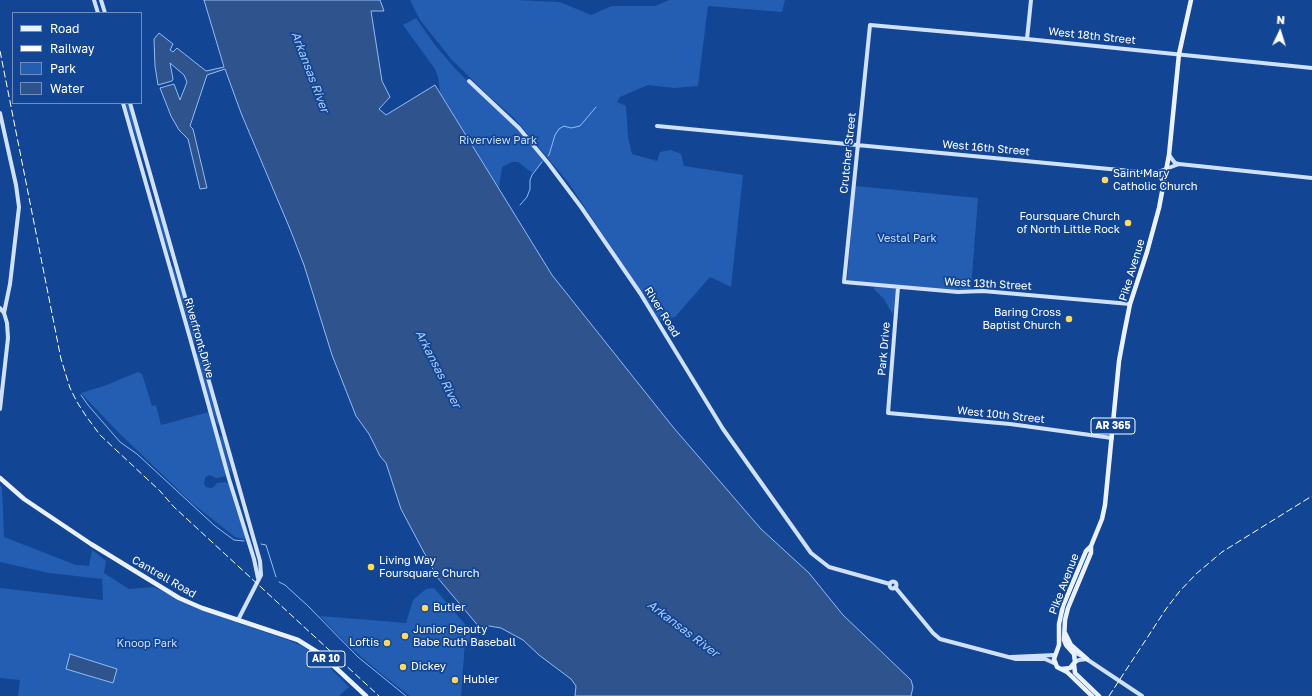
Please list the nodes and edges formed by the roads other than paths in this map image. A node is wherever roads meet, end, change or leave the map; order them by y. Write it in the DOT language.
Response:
graph roads {
  1 [pos="94,0"];
  2 [pos="101,0"];
  3 [pos="1031,0"];
  4 [pos="1191,0"];
  5 [pos="98,12"];
  6 [pos="105,12"];
  7 [pos="870,25"];
  8 [pos="1027,39"];
  9 [pos="1179,54"];
  10 [pos="1312,68"];
  11 [pos="469,81"];
  12 [pos="123,104"];
  13 [pos="130,104"];
  14 [pos="0,112"];
  15 [pos="657,126"];
  16 [pos="858,145"];
  17 [pos="1169,155"];
  18 [pos="1179,164"];
  19 [pos="1167,168"];
  20 [pos="1154,172"];
  21 [pos="1312,178"];
  22 [pos="1164,183"];
  23 [pos="844,282"];
  24 [pos="898,287"];
  25 [pos="1130,304"];
  26 [pos="0,308"];
  27 [pos="4,313"];
  28 [pos="0,410"];
  29 [pos="888,414"];
  30 [pos="1112,438"];
  31 [pos="1,477"];
  32 [pos="1091,546"];
  33 [pos="258,578"];
  34 [pos="238,620"];
  35 [pos="1065,627"];
  36 [pos="1072,651"];
  37 [pos="1055,654"];
  38 [pos="1011,657"];
  39 [pos="1087,659"];
  40 [pos="1075,663"];
  41 [pos="1056,664"];
  42 [pos="1062,669"];
  43 [pos="366,696"];
  44 [pos="1092,696"];
  45 [pos="1098,696"];
  46 [pos="1142,696"];
  1 -- 5 [label="street"];
  2 -- 6 [label="street"];
  3 -- 8 [label="street"];
  4 -- 9 [label="main road, Pike Avenue / AR 365"];
  7 -- 8 [label="street, West 18th Street"];
  7 -- 16 [label="street, Crutcher Street"];
  8 -- 9 [label="street, West 18th Street"];
  9 -- 10 [label="street, West 18th Street"];
  9 -- 17 [label="main road, Pike Avenue / AR 365"];
  11 -- 38 [label="street, River Road"];
  12 -- 33 [label="street, Riverfront Drive"];
  13 -- 33 [label="street, Riverfront Drive"];
  14 -- 27 [label="street"];
  15 -- 16 [label="street, West 16th Street"];
  16 -- 20 [label="street, West 16th Street"];
  16 -- 23 [label="street, Crutcher Street"];
  17 -- 18 [label="street"];
  17 -- 19 [label="main road, Pike Avenue / AR 365"];
  18 -- 19 [label="street, West 16th Street"];
  18 -- 21 [label="street, West 16th Street"];
  19 -- 20 [label="street, West 16th Street"];
  19 -- 22 [label="main road, Pike Avenue / AR 365"];
  20 -- 22 [label="street"];
  22 -- 25 [label="main road, Pike Avenue / AR 365"];
  23 -- 24 [label="street, West 13th Street"];
  24 -- 25 [label="street, West 13th Street"];
  24 -- 29 [label="street, Park Drive"];
  25 -- 30 [label="main road, Pike Avenue / AR 365"];
  26 -- 27 [label="street"];
  27 -- 28 [label="street"];
  29 -- 30 [label="street, West 10th Street"];
  30 -- 32 [label="main road, Pike Avenue / AR 365"];
  31 -- 34 [label="main road, Cantrell Road / AR 10"];
  32 -- 35 [label="main road, Pike Avenue / AR 365"];
  32 -- 37 [label="main road, Pike Avenue / AR 365"];
  33 -- 34 [label="street, Riverfront Drive"];
  34 -- 43 [label="main road, Cantrell Road / AR 10"];
  35 -- 36 [label="main road, Pike Avenue"];
  35 -- 39 [label="main road"];
  36 -- 37 [label="main road"];
  36 -- 39 [label="street"];
  36 -- 40 [label="main road"];
  37 -- 38 [label="street"];
  37 -- 41 [label="main road, AR 365"];
  38 -- 41 [label="street"];
  39 -- 40 [label="street"];
  39 -- 46 [label="street"];
  40 -- 42 [label="main road"];
  40 -- 45 [label="main road"];
  41 -- 42 [label="main road"];
  42 -- 44 [label="main road"];
}
